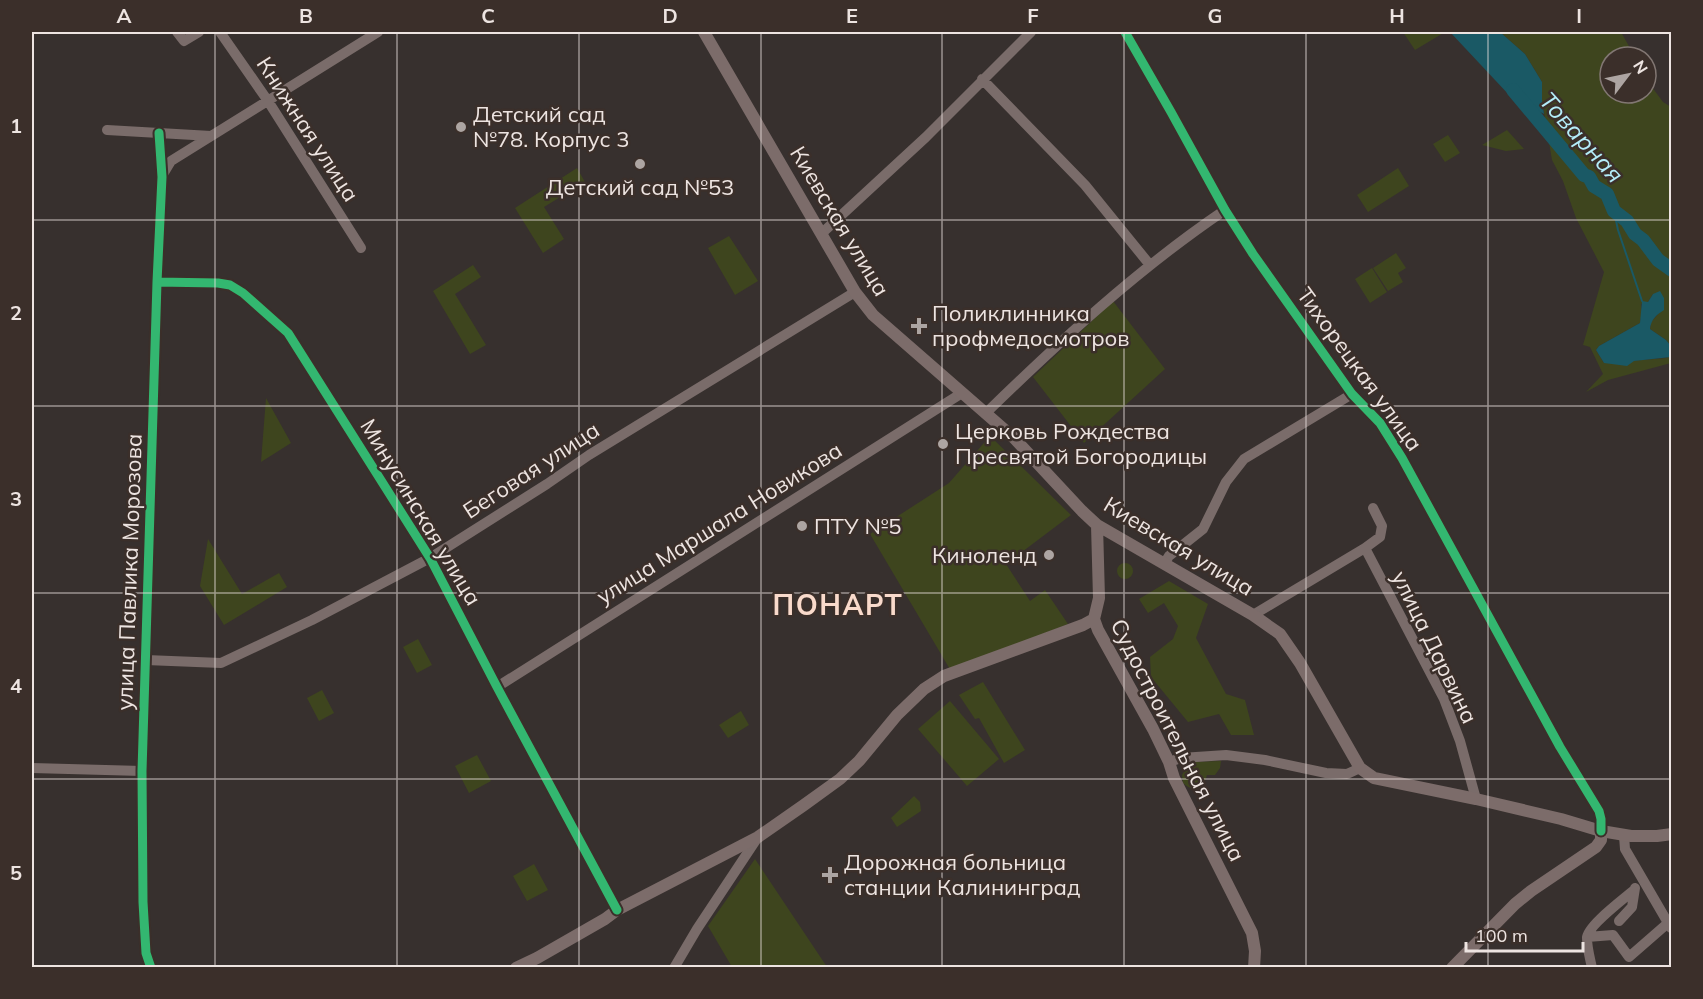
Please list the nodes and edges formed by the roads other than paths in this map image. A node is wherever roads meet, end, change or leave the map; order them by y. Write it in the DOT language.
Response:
graph roads {
  1 [pos="177,32"];
  2 [pos="199,32"];
  3 [pos="220,32"];
  4 [pos="378,32"];
  5 [pos="704,32"];
  6 [pos="1031,32"];
  7 [pos="1125,32"];
  8 [pos="361,36"];
  9 [pos="982,79"];
  10 [pos="268,101"];
  11 [pos="107,130"];
  12 [pos="159,133"];
  13 [pos="212,136"];
  14 [pos="162,177"];
  15 [pos="1225,210"];
  16 [pos="821,234"];
  17 [pos="361,248"];
  18 [pos="1150,265"];
  19 [pos="157,282"];
  20 [pos="855,292"];
  21 [pos="962,393"];
  22 [pos="1352,394"];
  23 [pos="986,413"];
  24 [pos="1373,508"];
  25 [pos="1097,525"];
  26 [pos="1365,548"];
  27 [pos="430,558"];
  28 [pos="1164,564"];
  29 [pos="1253,615"];
  30 [pos="1094,619"];
  31 [pos="146,660"];
  32 [pos="496,687"];
  33 [pos="1169,762"];
  34 [pos="32,768"];
  35 [pos="1360,768"];
  36 [pos="142,771"];
  37 [pos="1476,799"];
  38 [pos="1602,831"];
  39 [pos="1671,834"];
  40 [pos="1623,836"];
  41 [pos="758,837"];
  42 [pos="1642,878"];
  43 [pos="1634,890"];
  44 [pos="617,910"];
  45 [pos="1619,921"];
  46 [pos="1670,925"];
  47 [pos="1587,937"];
  48 [pos="1630,962"];
  49 [pos="151,968"];
  50 [pos="516,968"];
  51 [pos="674,968"];
  52 [pos="1254,968"];
  53 [pos="1452,968"];
  54 [pos="1592,968"];
  1 -- 2 [label="street"];
  3 -- 10 [label="street, Книжная улица"];
  4 -- 8 [label="street"];
  5 -- 16 [label="main road, Киевская улица"];
  6 -- 9 [label="street"];
  7 -- 15 [label="street, Тихорецкая улица"];
  8 -- 10 [label="street"];
  9 -- 16 [label="street"];
  9 -- 18 [label="street"];
  10 -- 13 [label="street"];
  10 -- 17 [label="street, Книжная улица"];
  11 -- 12 [label="street"];
  12 -- 13 [label="street"];
  12 -- 14 [label="street, улица Павлика Морозова"];
  13 -- 14 [label="street"];
  14 -- 19 [label="street, улица Павлика Морозова"];
  15 -- 18 [label="street"];
  15 -- 22 [label="street, Тихорецкая улица"];
  16 -- 20 [label="main road, Киевская улица"];
  18 -- 23 [label="street"];
  19 -- 27 [label="street, Минусинская улица"];
  19 -- 31 [label="street, улица Павлика Морозова"];
  20 -- 21 [label="main road, Киевская улица"];
  20 -- 27 [label="street, Беговая улица"];
  21 -- 23 [label="main road, Киевская улица"];
  21 -- 32 [label="street, улица Маршала Новикова"];
  22 -- 28 [label="street"];
  22 -- 38 [label="street, Тихорецкая улица"];
  23 -- 25 [label="main road, Киевская улица"];
  24 -- 26 [label="street"];
  25 -- 28 [label="main road, Киевская улица"];
  25 -- 30 [label="main road, Судостроительная улица"];
  26 -- 29 [label="street"];
  26 -- 37 [label="street, улица Дарвина"];
  27 -- 31 [label="street, Беговая улица"];
  27 -- 32 [label="street, Минусинская улица"];
  28 -- 29 [label="main road, Киевская улица"];
  29 -- 35 [label="main road, Киевская улица"];
  30 -- 33 [label="main road, Судостроительная улица"];
  30 -- 41 [label="main road"];
  31 -- 36 [label="street, улица Павлика Морозова"];
  32 -- 44 [label="street, Минусинская улица"];
  33 -- 35 [label="street"];
  33 -- 52 [label="main road, Судостроительная улица"];
  34 -- 36 [label="street"];
  35 -- 37 [label="main road"];
  36 -- 49 [label="street, улица Павлика Морозова"];
  37 -- 38 [label="main road"];
  38 -- 40 [label="main road"];
  38 -- 53 [label="main road"];
  39 -- 40 [label="main road"];
  40 -- 42 [label="street"];
  41 -- 44 [label="main road"];
  41 -- 51 [label="street"];
  42 -- 43 [label="street"];
  42 -- 46 [label="street"];
  43 -- 45 [label="street"];
  43 -- 47 [label="street"];
  44 -- 50 [label="main road"];
  46 -- 48 [label="street"];
  47 -- 48 [label="street"];
  47 -- 54 [label="street"];
}
